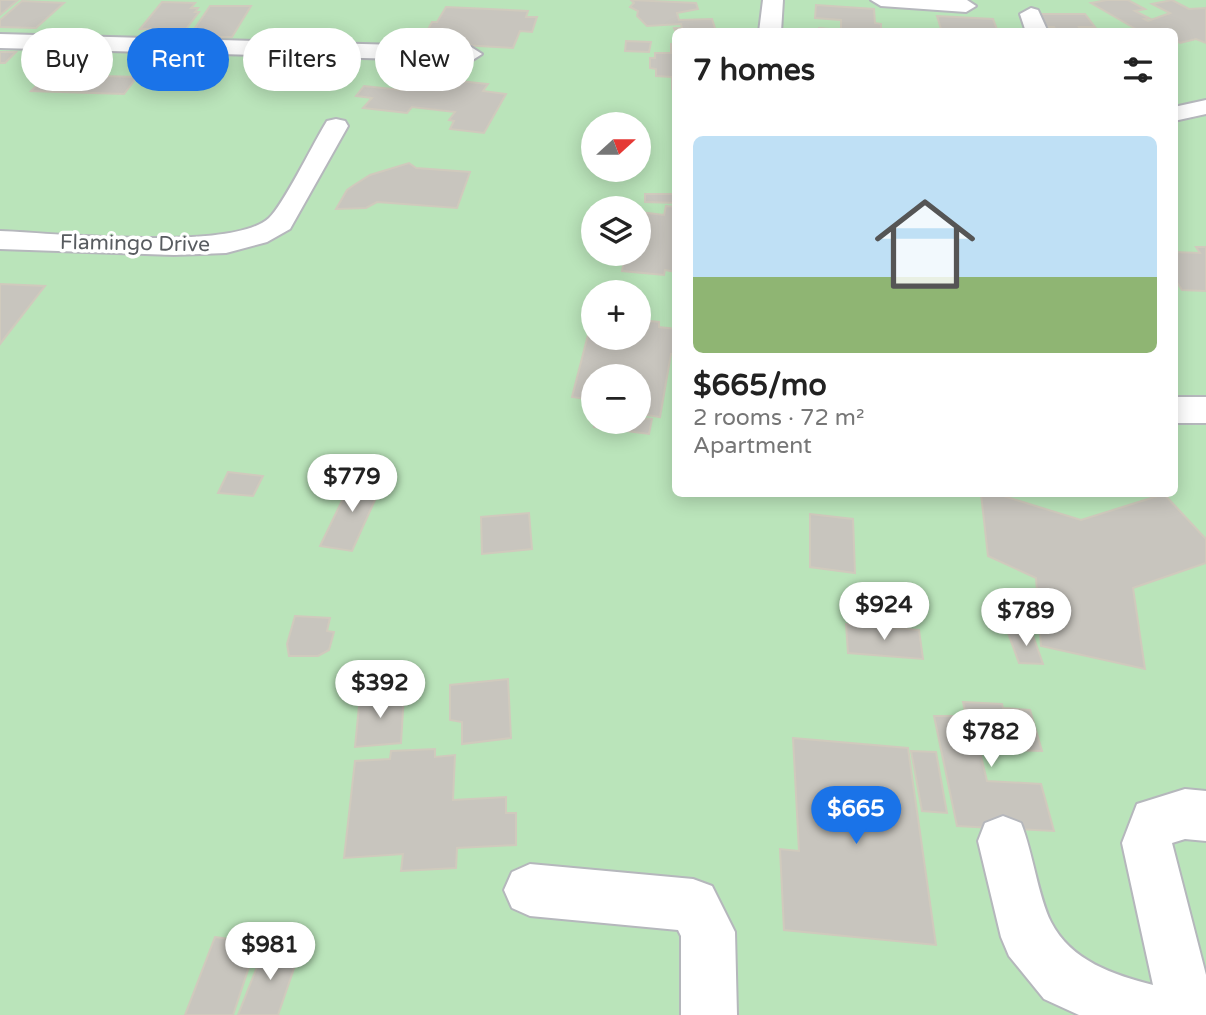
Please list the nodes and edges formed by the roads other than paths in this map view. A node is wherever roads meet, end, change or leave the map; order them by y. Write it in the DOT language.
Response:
graph roads {
  1 [pos="773,0"];
  2 [pos="881,0"];
  3 [pos="966,6"];
  4 [pos="770,28"];
  5 [pos="0,41"];
  6 [pos="375,51"];
  7 [pos="1206,107"];
  8 [pos="1178,113"];
  9 [pos="336,126"];
  10 [pos="0,240"];
  11 [pos="1178,410"];
  12 [pos="1206,410"];
  13 [pos="1206,816"];
  14 [pos="1003,841"];
  15 [pos="530,890"];
  16 [pos="709,1015"];
  17 [pos="1158,1015"];
  18 [pos="1188,1015"];
  1 -- 4 [label="street"];
  2 -- 3 [label="street"];
  5 -- 6 [label="street"];
  7 -- 8 [label="street"];
  9 -- 10 [label="street, Flamingo Drive"];
  11 -- 12 [label="street"];
  13 -- 18 [label="street"];
  14 -- 17 [label="street"];
  15 -- 16 [label="street"];
}
